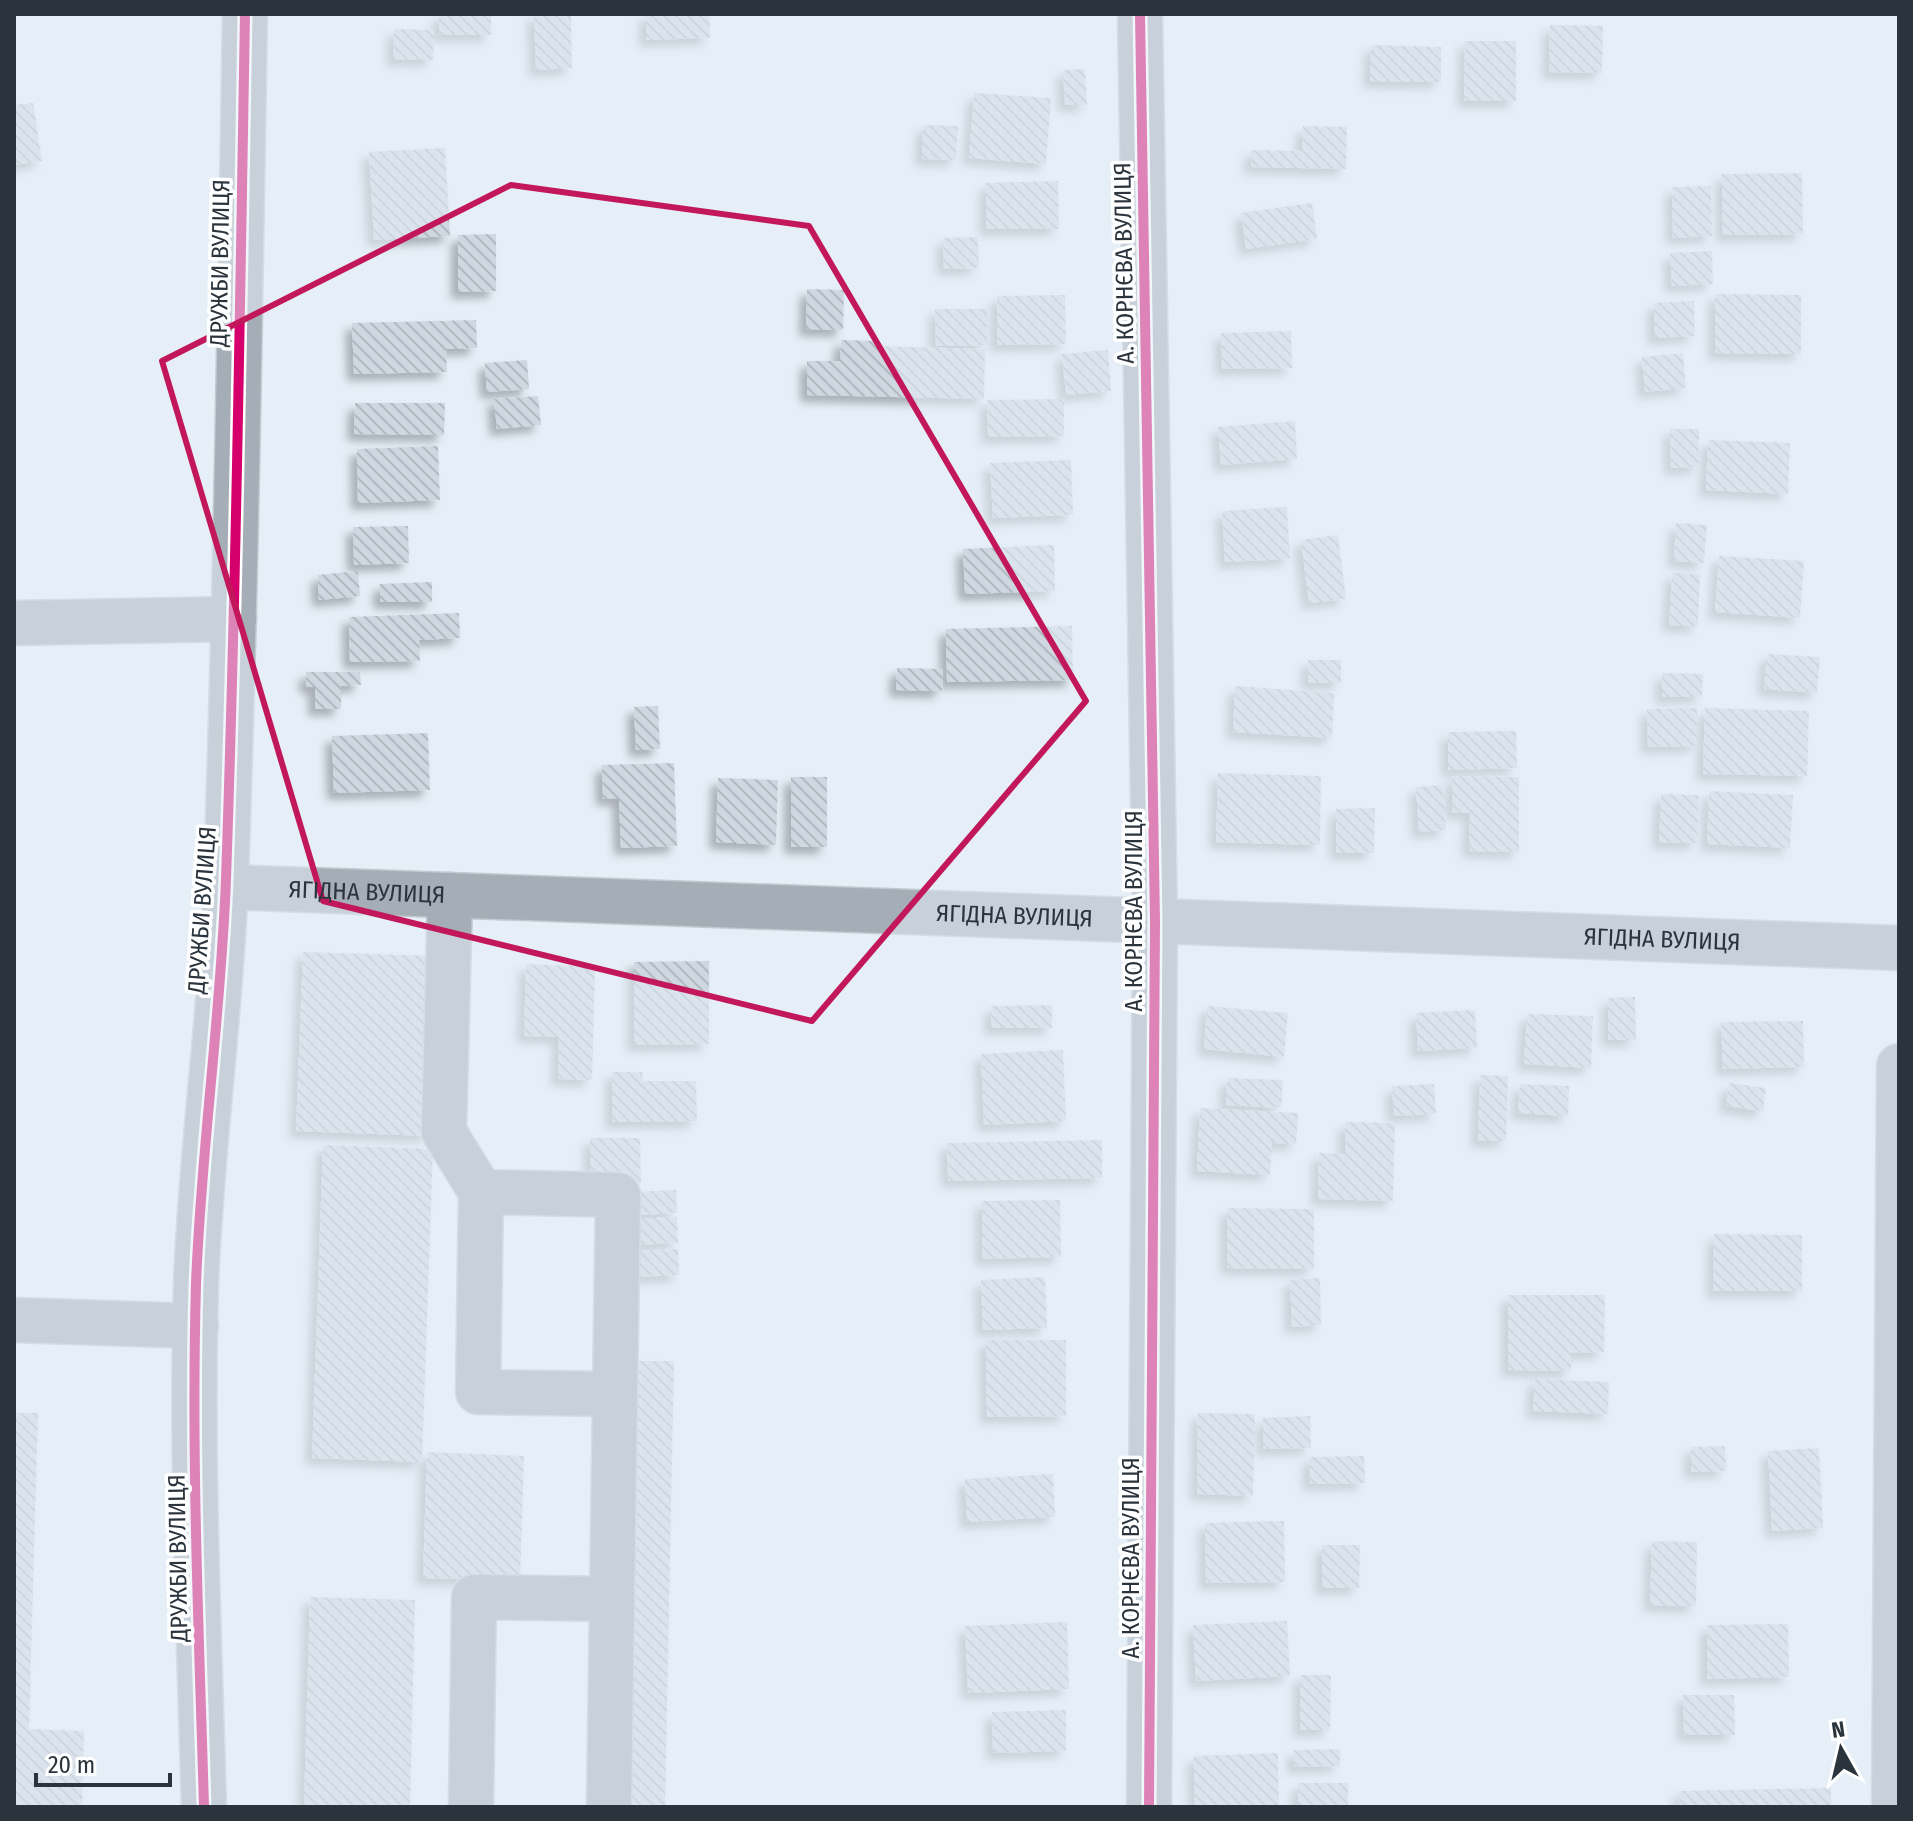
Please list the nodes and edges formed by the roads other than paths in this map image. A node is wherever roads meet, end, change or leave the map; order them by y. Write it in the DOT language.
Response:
graph roads {
  1 [pos="245,14"];
  2 [pos="1140,14"];
  3 [pos="234,619"];
  4 [pos="14,623"];
  5 [pos="225,887"];
  6 [pos="450,895"];
  7 [pos="1155,922"];
  8 [pos="1899,948"];
  9 [pos="1899,1066"];
  10 [pos="481,1192"];
  11 [pos="14,1320"];
  12 [pos="196,1326"];
  13 [pos="615,1394"];
  14 [pos="612,1599"];
  15 [pos="204,1807"];
  16 [pos="471,1807"];
  17 [pos="609,1807"];
  18 [pos="1149,1807"];
  19 [pos="1894,1807"];
  1 -- 3 [label="street, ДРУЖБИ ВУЛИЦЯ"];
  2 -- 7 [label="street, А. КОРНЄВА ВУЛИЦЯ"];
  3 -- 4 [label="street"];
  3 -- 5 [label="street, ДРУЖБИ ВУЛИЦЯ"];
  5 -- 6 [label="street, ЯГІДНА ВУЛИЦЯ"];
  5 -- 12 [label="street, ДРУЖБИ ВУЛИЦЯ"];
  6 -- 7 [label="street, ЯГІДНА ВУЛИЦЯ"];
  6 -- 10 [label="street"];
  7 -- 8 [label="street, ЯГІДНА ВУЛИЦЯ"];
  7 -- 18 [label="street, А. КОРНЄВА ВУЛИЦЯ"];
  9 -- 19 [label="street"];
  10 -- 13 [label="street"];
  10 -- 13 [label="street"];
  11 -- 12 [label="street"];
  12 -- 15 [label="street, ДРУЖБИ ВУЛИЦЯ"];
  13 -- 14 [label="street"];
  14 -- 16 [label="street"];
  14 -- 17 [label="street"];
}
